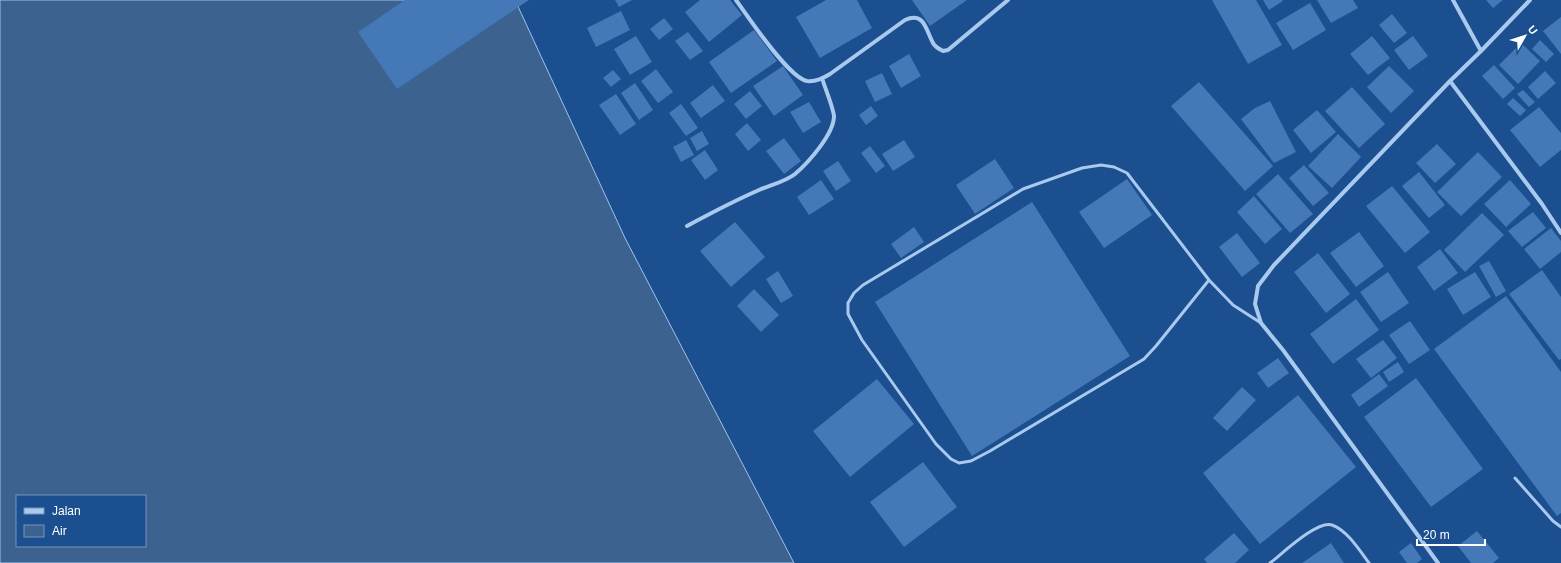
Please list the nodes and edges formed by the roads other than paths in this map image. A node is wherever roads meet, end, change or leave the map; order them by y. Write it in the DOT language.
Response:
graph roads {
  1 [pos="736,0"];
  2 [pos="1008,0"];
  3 [pos="1453,0"];
  4 [pos="1530,0"];
  5 [pos="1481,52"];
  6 [pos="822,78"];
  7 [pos="1450,81"];
  8 [pos="687,226"];
  9 [pos="1561,233"];
  10 [pos="1209,280"];
  11 [pos="1261,323"];
  12 [pos="1515,478"];
  13 [pos="1561,527"];
  14 [pos="1270,563"];
  15 [pos="1369,563"];
  16 [pos="1438,563"];
  1 -- 6 [label="street"];
  2 -- 6 [label="street"];
  3 -- 5 [label="street"];
  4 -- 5 [label="street"];
  5 -- 7 [label="street"];
  6 -- 8 [label="street"];
  7 -- 9 [label="street"];
  7 -- 11 [label="street"];
  10 -- 10 [label="lane"];
  10 -- 11 [label="lane"];
  11 -- 16 [label="street"];
  12 -- 13 [label="lane"];
  14 -- 15 [label="lane"];
}
